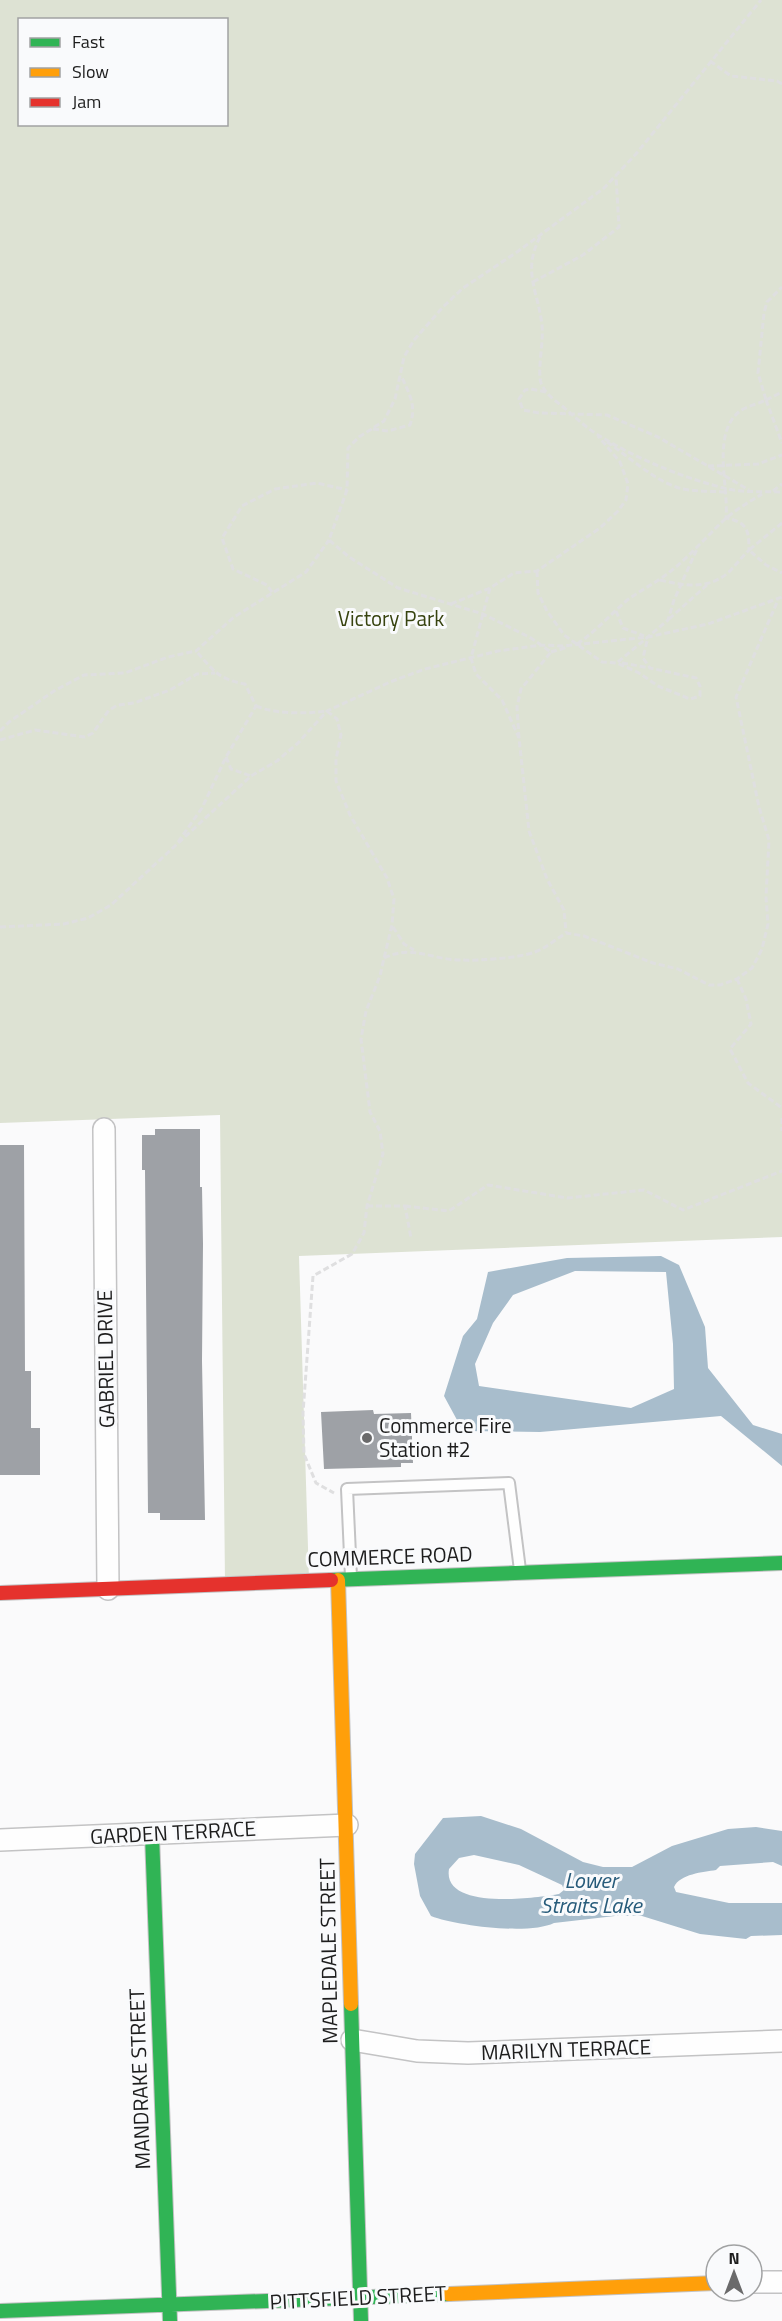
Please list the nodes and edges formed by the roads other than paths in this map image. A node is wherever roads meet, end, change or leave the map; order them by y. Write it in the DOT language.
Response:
graph roads {
  1 [pos="104,1129"];
  2 [pos="782,1563"];
  3 [pos="520,1573"];
  4 [pos="345,1580"];
  5 [pos="108,1589"];
  6 [pos="0,1593"];
  7 [pos="346,1825"];
  8 [pos="152,1835"];
  9 [pos="0,1840"];
  10 [pos="352,2040"];
  11 [pos="782,2041"];
  12 [pos="764,2282"];
  13 [pos="782,2282"];
  14 [pos="704,2283"];
  15 [pos="360,2299"];
  16 [pos="0,2312"];
  17 [pos="169,2314"];
  18 [pos="361,2321"];
  1 -- 5 [label="street, GABRIEL DRIVE"];
  2 -- 3 [label="street, COMMERCE ROAD"];
  3 -- 4 [label="street, COMMERCE ROAD"];
  3 -- 4 [label="lane"];
  4 -- 5 [label="street, COMMERCE ROAD"];
  4 -- 7 [label="street, MAPLEDALE STREET"];
  5 -- 6 [label="street, COMMERCE ROAD"];
  7 -- 8 [label="street, GARDEN TERRACE"];
  7 -- 10 [label="street, MAPLEDALE STREET"];
  8 -- 9 [label="street, GARDEN TERRACE"];
  8 -- 17 [label="street, MANDRAKE STREET"];
  10 -- 11 [label="street, MARILYN TERRACE"];
  10 -- 15 [label="street, MAPLEDALE STREET"];
  12 -- 13 [label="street"];
  14 -- 15 [label="street, PITTSFIELD STREET"];
  15 -- 17 [label="street, PITTSFIELD STREET"];
  15 -- 18 [label="street, MAPLEDALE STREET"];
  16 -- 17 [label="street, PITTSFIELD STREET"];
}
